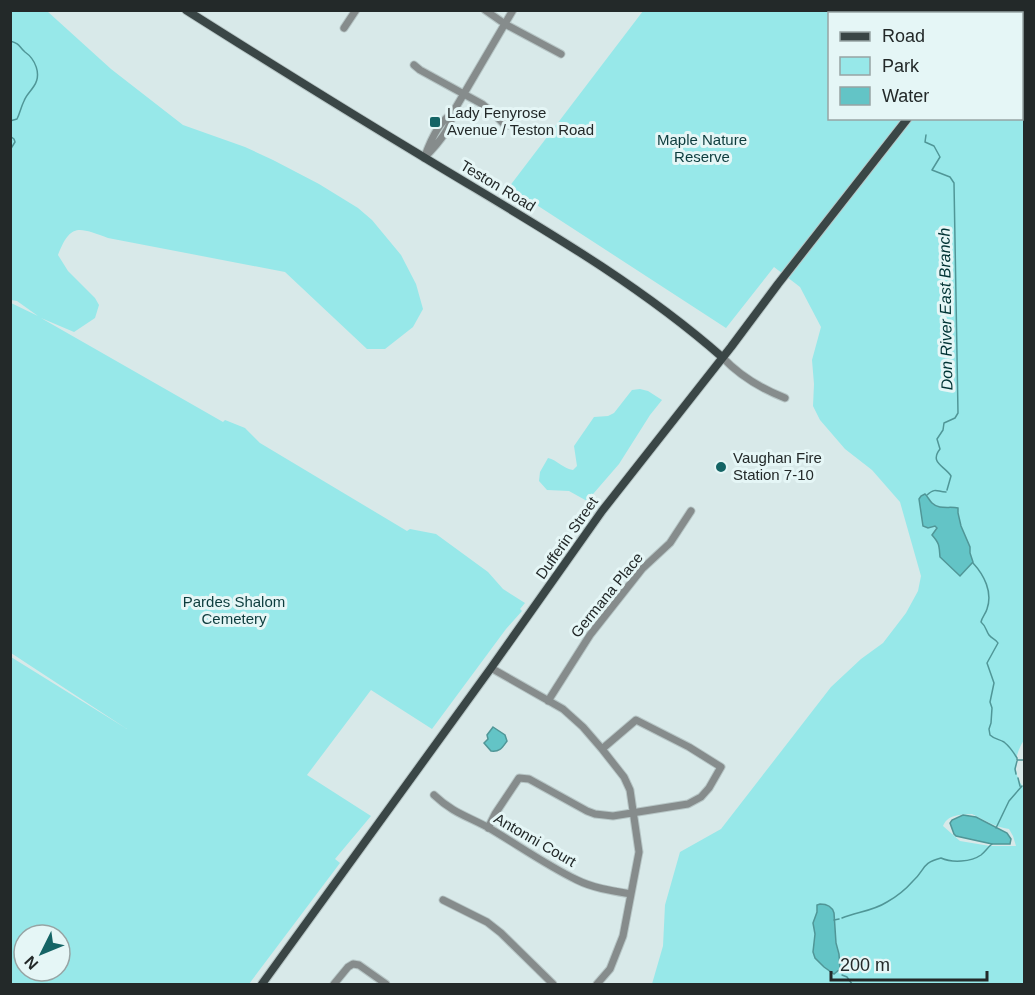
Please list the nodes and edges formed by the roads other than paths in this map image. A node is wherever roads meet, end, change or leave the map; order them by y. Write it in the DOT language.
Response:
graph roads {
  1 [pos="186,10"];
  2 [pos="356,10"];
  3 [pos="484,10"];
  4 [pos="513,10"];
  5 [pos="505,24"];
  6 [pos="344,28"];
  7 [pos="561,54"];
  8 [pos="414,65"];
  9 [pos="463,94"];
  10 [pos="906,120"];
  11 [pos="506,126"];
  12 [pos="424,158"];
  13 [pos="722,357"];
  14 [pos="785,398"];
  15 [pos="691,510"];
  16 [pos="492,668"];
  17 [pos="548,700"];
  18 [pos="602,749"];
  19 [pos="434,795"];
  20 [pos="633,813"];
  21 [pos="488,828"];
  22 [pos="631,894"];
  23 [pos="443,900"];
  24 [pos="262,984"];
  25 [pos="334,984"];
  26 [pos="386,984"];
  27 [pos="553,984"];
  28 [pos="597,984"];
  1 -- 12 [label="main road, Teston Road"];
  2 -- 6 [label="street"];
  3 -- 5 [label="street"];
  4 -- 5 [label="street"];
  5 -- 7 [label="street"];
  5 -- 9 [label="street"];
  8 -- 9 [label="street"];
  9 -- 11 [label="street"];
  9 -- 12 [label="street"];
  10 -- 13 [label="main road, Dufferin Street"];
  12 -- 13 [label="main road, Teston Road"];
  13 -- 14 [label="street, Teston Road"];
  13 -- 16 [label="main road, Dufferin Street"];
  15 -- 17 [label="street, Germana Place"];
  16 -- 17 [label="street"];
  16 -- 24 [label="main road, Dufferin Street"];
  17 -- 18 [label="street"];
  18 -- 20 [label="street"];
  18 -- 20 [label="street"];
  19 -- 21 [label="street, Antonni Court"];
  20 -- 21 [label="street"];
  20 -- 22 [label="street"];
  21 -- 22 [label="street, Antonni Court"];
  22 -- 28 [label="street"];
  23 -- 27 [label="street"];
  25 -- 26 [label="street"];
}
